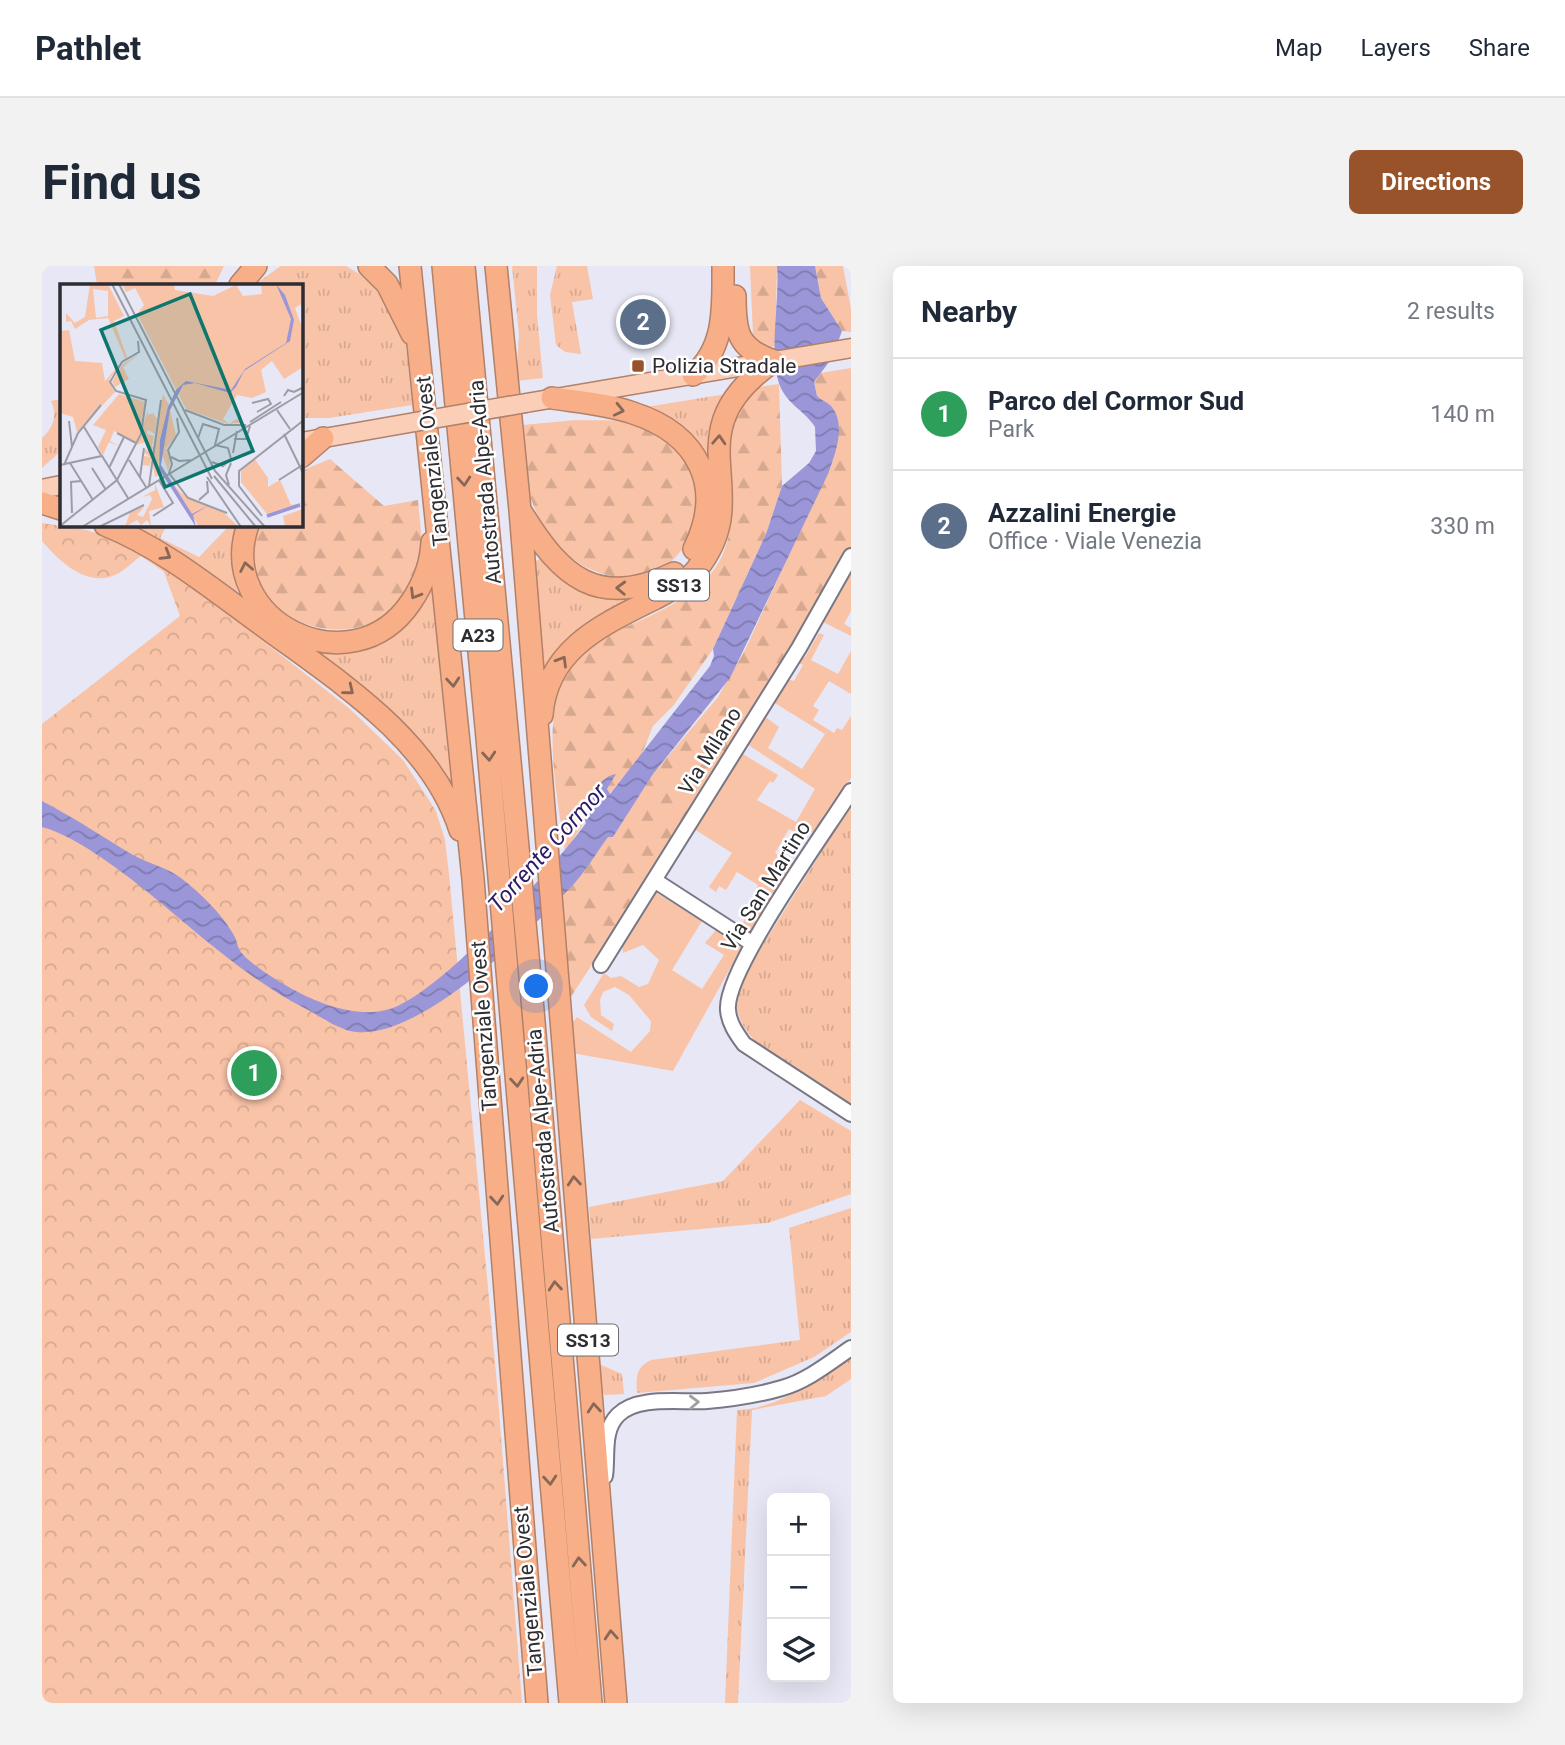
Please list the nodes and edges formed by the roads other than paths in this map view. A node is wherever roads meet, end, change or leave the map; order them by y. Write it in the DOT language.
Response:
graph roads {
  1 [pos="238,266"];
  2 [pos="256,266"];
  3 [pos="369,266"];
  4 [pos="410,266"];
  5 [pos="443,266"];
  6 [pos="464,266"];
  7 [pos="496,266"];
  8 [pos="723,266"];
  9 [pos="736,266"];
  10 [pos="225,284"];
  11 [pos="241,284"];
  12 [pos="851,348"];
  13 [pos="422,358"];
  14 [pos="775,361"];
  15 [pos="693,375"];
  16 [pos="552,398"];
  17 [pos="303,433"];
  18 [pos="323,438"];
  19 [pos="303,442"];
  20 [pos="303,455"];
  21 [pos="434,481"];
  22 [pos="60,485"];
  23 [pos="42,488"];
  24 [pos="42,503"];
  25 [pos="60,509"];
  26 [pos="520,510"];
  27 [pos="110,527"];
  28 [pos="248,527"];
  29 [pos="851,556"];
  30 [pos="539,774"];
  31 [pos="851,792"];
  32 [pos="473,879"];
  33 [pos="653,880"];
  34 [pos="753,944"];
  35 [pos="601,965"];
  36 [pos="851,1114"];
  37 [pos="851,1348"];
  38 [pos="601,1498"];
  39 [pos="537,1703"];
  40 [pos="570,1703"];
  41 [pos="592,1703"];
  42 [pos="616,1703"];
  1 -- 10 [label="highway"];
  2 -- 11 [label="highway"];
  3 -- 13 [label="highway"];
  4 -- 13 [label="highway, Tangenziale Ovest"];
  5 -- 40 [label="highway, Autostrada Alpe-Adria / A23, one-way"];
  41 -- 6 [label="highway, Autostrada Alpe-Adria / A23, one-way"];
  7 -- 26 [label="highway, SS13"];
  8 -- 15 [label="highway"];
  9 -- 14 [label="highway"];
  12 -- 14 [label="main road, SS13"];
  13 -- 21 [label="highway, Tangenziale Ovest"];
  14 -- 15 [label="main road, SS13"];
  30 -- 14 [label="highway, SS13, one-way"];
  15 -- 16 [label="main road, SS13"];
  16 -- 18 [label="main road, SS13, bridge"];
  16 -- 26 [label="highway, one-way"];
  17 -- 18 [label="highway, SS13"];
  18 -- 19 [label="main road"];
  18 -- 20 [label="highway"];
  21 -- 28 [label="highway, one-way"];
  21 -- 32 [label="highway, Tangenziale Ovest, one-way"];
  22 -- 23 [label="main road"];
  24 -- 25 [label="highway"];
  26 -- 30 [label="highway, SS13"];
  27 -- 32 [label="highway, one-way"];
  29 -- 33 [label="street, Via Milano"];
  38 -- 30 [label="highway, SS13, one-way"];
  31 -- 34 [label="street, Via San Martino"];
  32 -- 39 [label="highway, Tangenziale Ovest, one-way"];
  33 -- 34 [label="street"];
  33 -- 35 [label="street, Via Milano"];
  34 -- 36 [label="street, Via San Martino"];
  38 -- 37 [label="street, one-way"];
  42 -- 38 [label="highway, SS13, one-way"];
}
